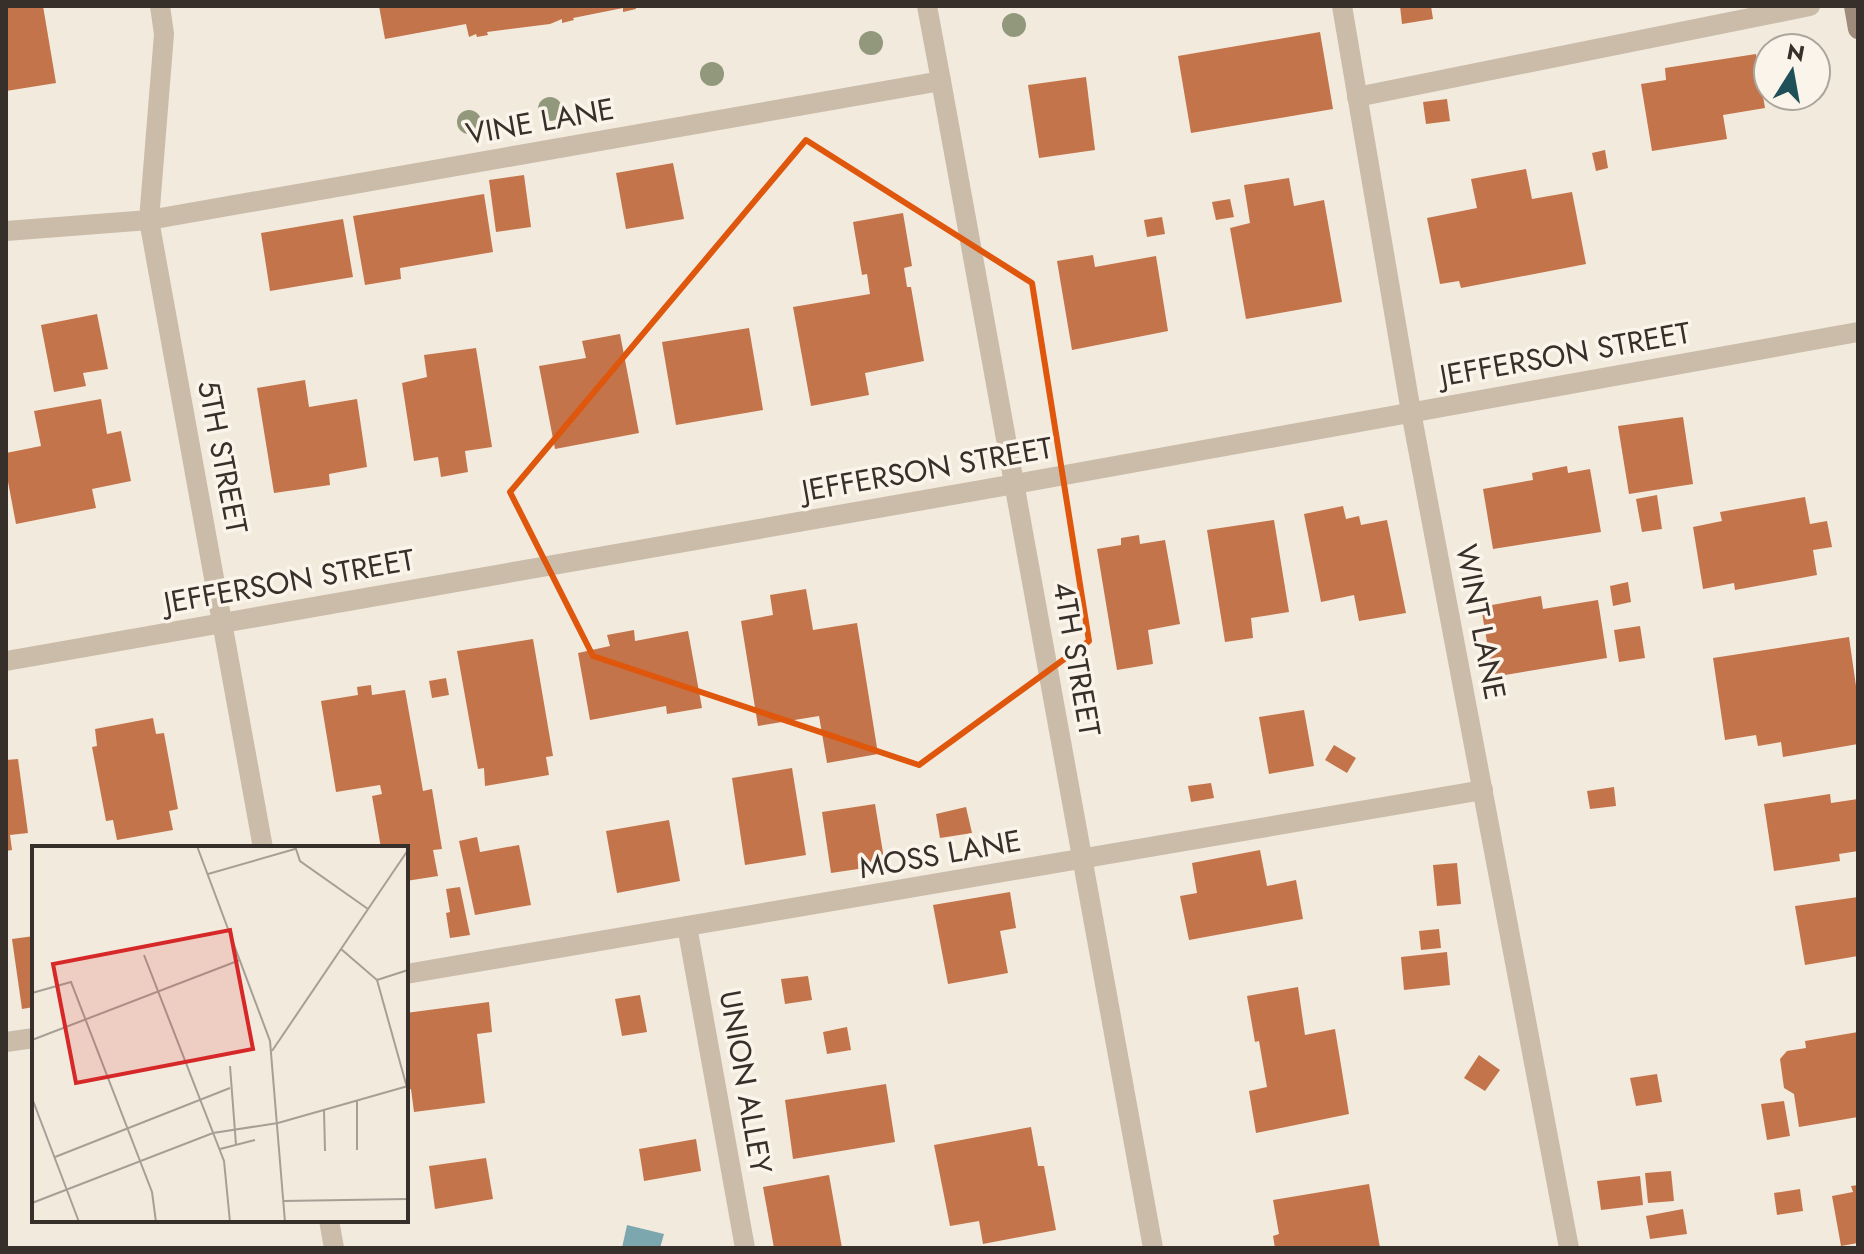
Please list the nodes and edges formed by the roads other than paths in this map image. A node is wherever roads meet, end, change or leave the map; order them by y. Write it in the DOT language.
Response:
graph roads {
  1 [pos="160,6"];
  2 [pos="927,6"];
  3 [pos="1342,6"];
  4 [pos="1810,6"];
  5 [pos="1854,6"];
  6 [pos="1858,29"];
  7 [pos="941,81"];
  8 [pos="1357,97"];
  9 [pos="149,220"];
  10 [pos="6,231"];
  11 [pos="1858,332"];
  12 [pos="1411,412"];
  13 [pos="1015,484"];
  14 [pos="224,623"];
  15 [pos="6,661"];
  16 [pos="1483,790"];
  17 [pos="263,846"];
  18 [pos="1083,860"];
  19 [pos="687,926"];
  20 [pos="408,974"];
  21 [pos="32,1038"];
  22 [pos="6,1042"];
  23 [pos="329,1222"];
  24 [pos="334,1248"];
  25 [pos="745,1248"];
  26 [pos="1153,1248"];
  27 [pos="1569,1248"];
  1 -- 9 [label="street, 5TH STREET"];
  2 -- 7 [label="street, 4TH STREET"];
  3 -- 8 [label="street, WINT LANE"];
  4 -- 8 [label="street"];
  5 -- 6 [label="main road"];
  7 -- 9 [label="street, VINE LANE"];
  7 -- 13 [label="street, 4TH STREET"];
  8 -- 12 [label="street, WINT LANE"];
  9 -- 10 [label="street, VINE LANE"];
  9 -- 14 [label="street, 5TH STREET"];
  11 -- 12 [label="street, JEFFERSON STREET"];
  12 -- 13 [label="street, JEFFERSON STREET"];
  12 -- 16 [label="street, WINT LANE"];
  13 -- 14 [label="street, JEFFERSON STREET"];
  13 -- 18 [label="street, 4TH STREET"];
  14 -- 15 [label="street, JEFFERSON STREET"];
  14 -- 17 [label="street, 5TH STREET"];
  16 -- 18 [label="street, MOSS LANE"];
  16 -- 27 [label="street, WINT LANE"];
  18 -- 19 [label="street, MOSS LANE"];
  18 -- 26 [label="street, 4TH STREET"];
  19 -- 20 [label="street, MOSS LANE"];
  19 -- 25 [label="street, UNION ALLEY"];
  21 -- 22 [label="street"];
  23 -- 24 [label="street"];
}
